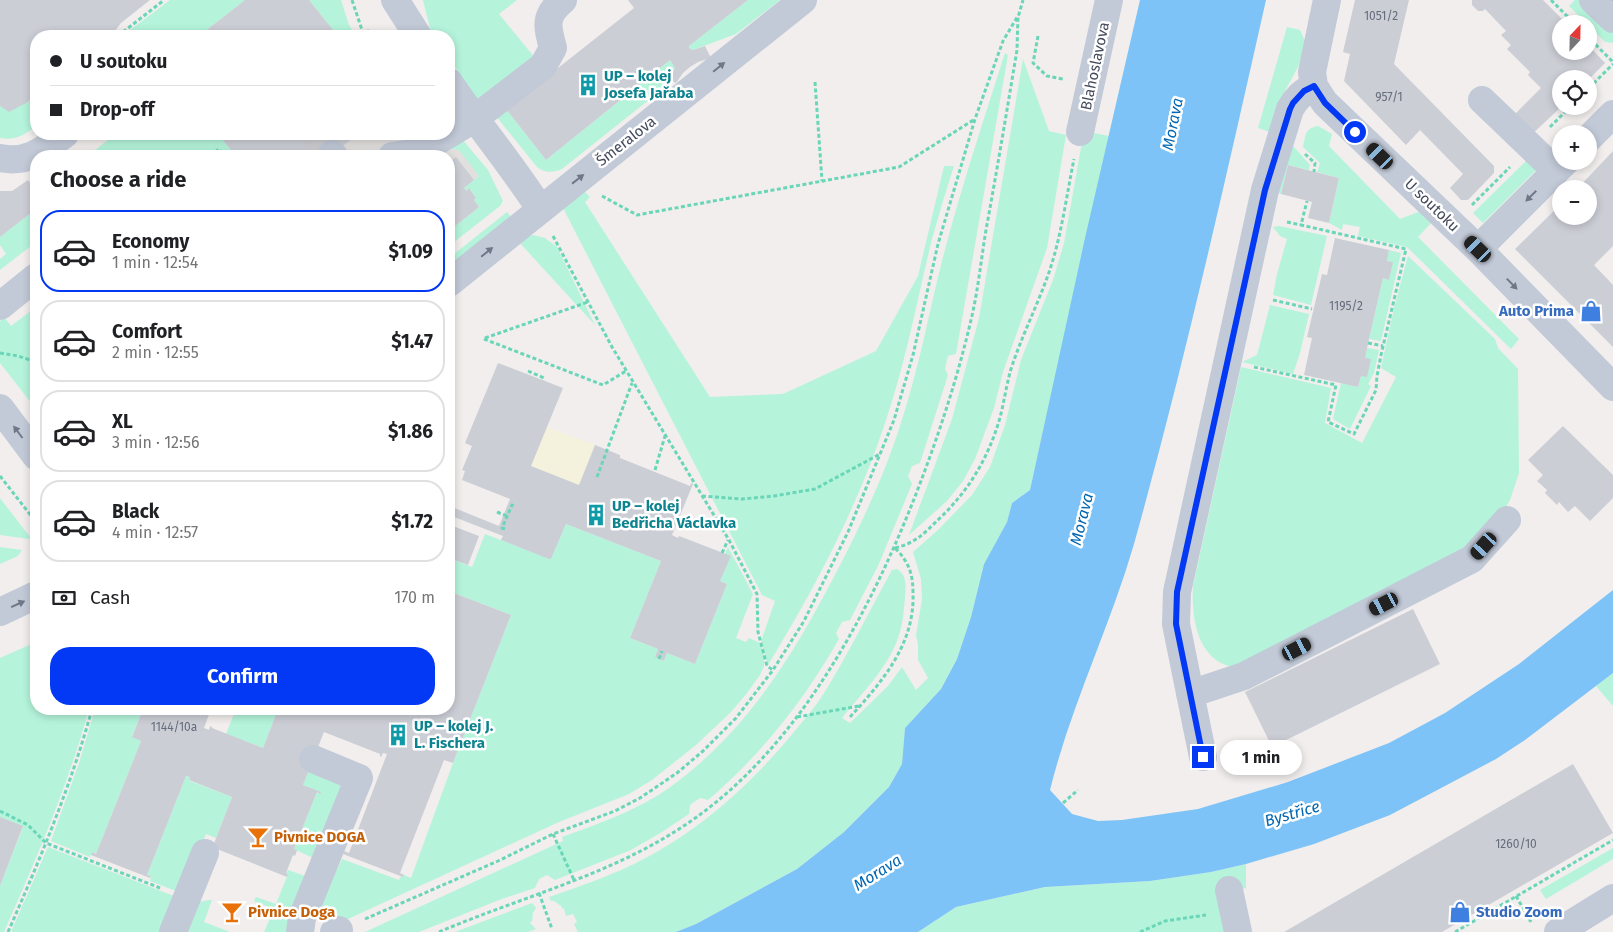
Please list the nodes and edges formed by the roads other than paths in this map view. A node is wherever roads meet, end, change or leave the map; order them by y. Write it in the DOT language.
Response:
graph roads {
  1 [pos="395,0"];
  2 [pos="563,0"];
  3 [pos="803,0"];
  4 [pos="1109,0"];
  5 [pos="1327,0"];
  6 [pos="1593,0"];
  7 [pos="1613,19"];
  8 [pos="414,30"];
  9 [pos="1314,86"];
  10 [pos="455,91"];
  11 [pos="1482,100"];
  12 [pos="1613,114"];
  13 [pos="474,119"];
  14 [pos="455,130"];
  15 [pos="1597,130"];
  16 [pos="1080,132"];
  17 [pos="57,140"];
  18 [pos="439,140"];
  19 [pos="43,150"];
  20 [pos="422,150"];
  21 [pos="30,157"];
  22 [pos="0,158"];
  23 [pos="1552,158"];
  24 [pos="1557,170"];
  25 [pos="540,209"];
  26 [pos="1478,249"];
  27 [pos="455,278"];
  28 [pos="30,282"];
  29 [pos="0,306"];
  30 [pos="1613,387"];
  31 [pos="0,408"];
  32 [pos="30,448"];
  33 [pos="1507,520"];
  34 [pos="30,598"];
  35 [pos="0,612"];
  36 [pos="1190,694"];
  37 [pos="1203,757"];
  38 [pos="313,759"];
  39 [pos="205,854"];
  40 [pos="1613,898"];
  41 [pos="173,932"];
  42 [pos="300,932"];
  43 [pos="1558,932"];
  1 -- 8 [label="street"];
  2 -- 13 [label="street"];
  25 -- 3 [label="street, Šmeralova, one-way"];
  4 -- 16 [label="street, Blahoslavova"];
  5 -- 9 [label="street"];
  6 -- 7 [label="street"];
  9 -- 26 [label="street, U soutoku"];
  9 -- 36 [label="street"];
  10 -- 13 [label="street"];
  11 -- 23 [label="street"];
  12 -- 15 [label="street"];
  13 -- 14 [label="street"];
  13 -- 25 [label="street"];
  17 -- 19 [label="street"];
  18 -- 20 [label="street"];
  21 -- 22 [label="street"];
  24 -- 26 [label="street, one-way"];
  27 -- 25 [label="street, Šmeralova, one-way"];
  26 -- 30 [label="street, U soutoku, one-way"];
  28 -- 29 [label="street"];
  32 -- 31 [label="street, one-way"];
  33 -- 36 [label="street"];
  35 -- 34 [label="street, one-way"];
  36 -- 37 [label="street"];
  38 -- 42 [label="street"];
  39 -- 41 [label="street"];
  40 -- 43 [label="street"];
}
